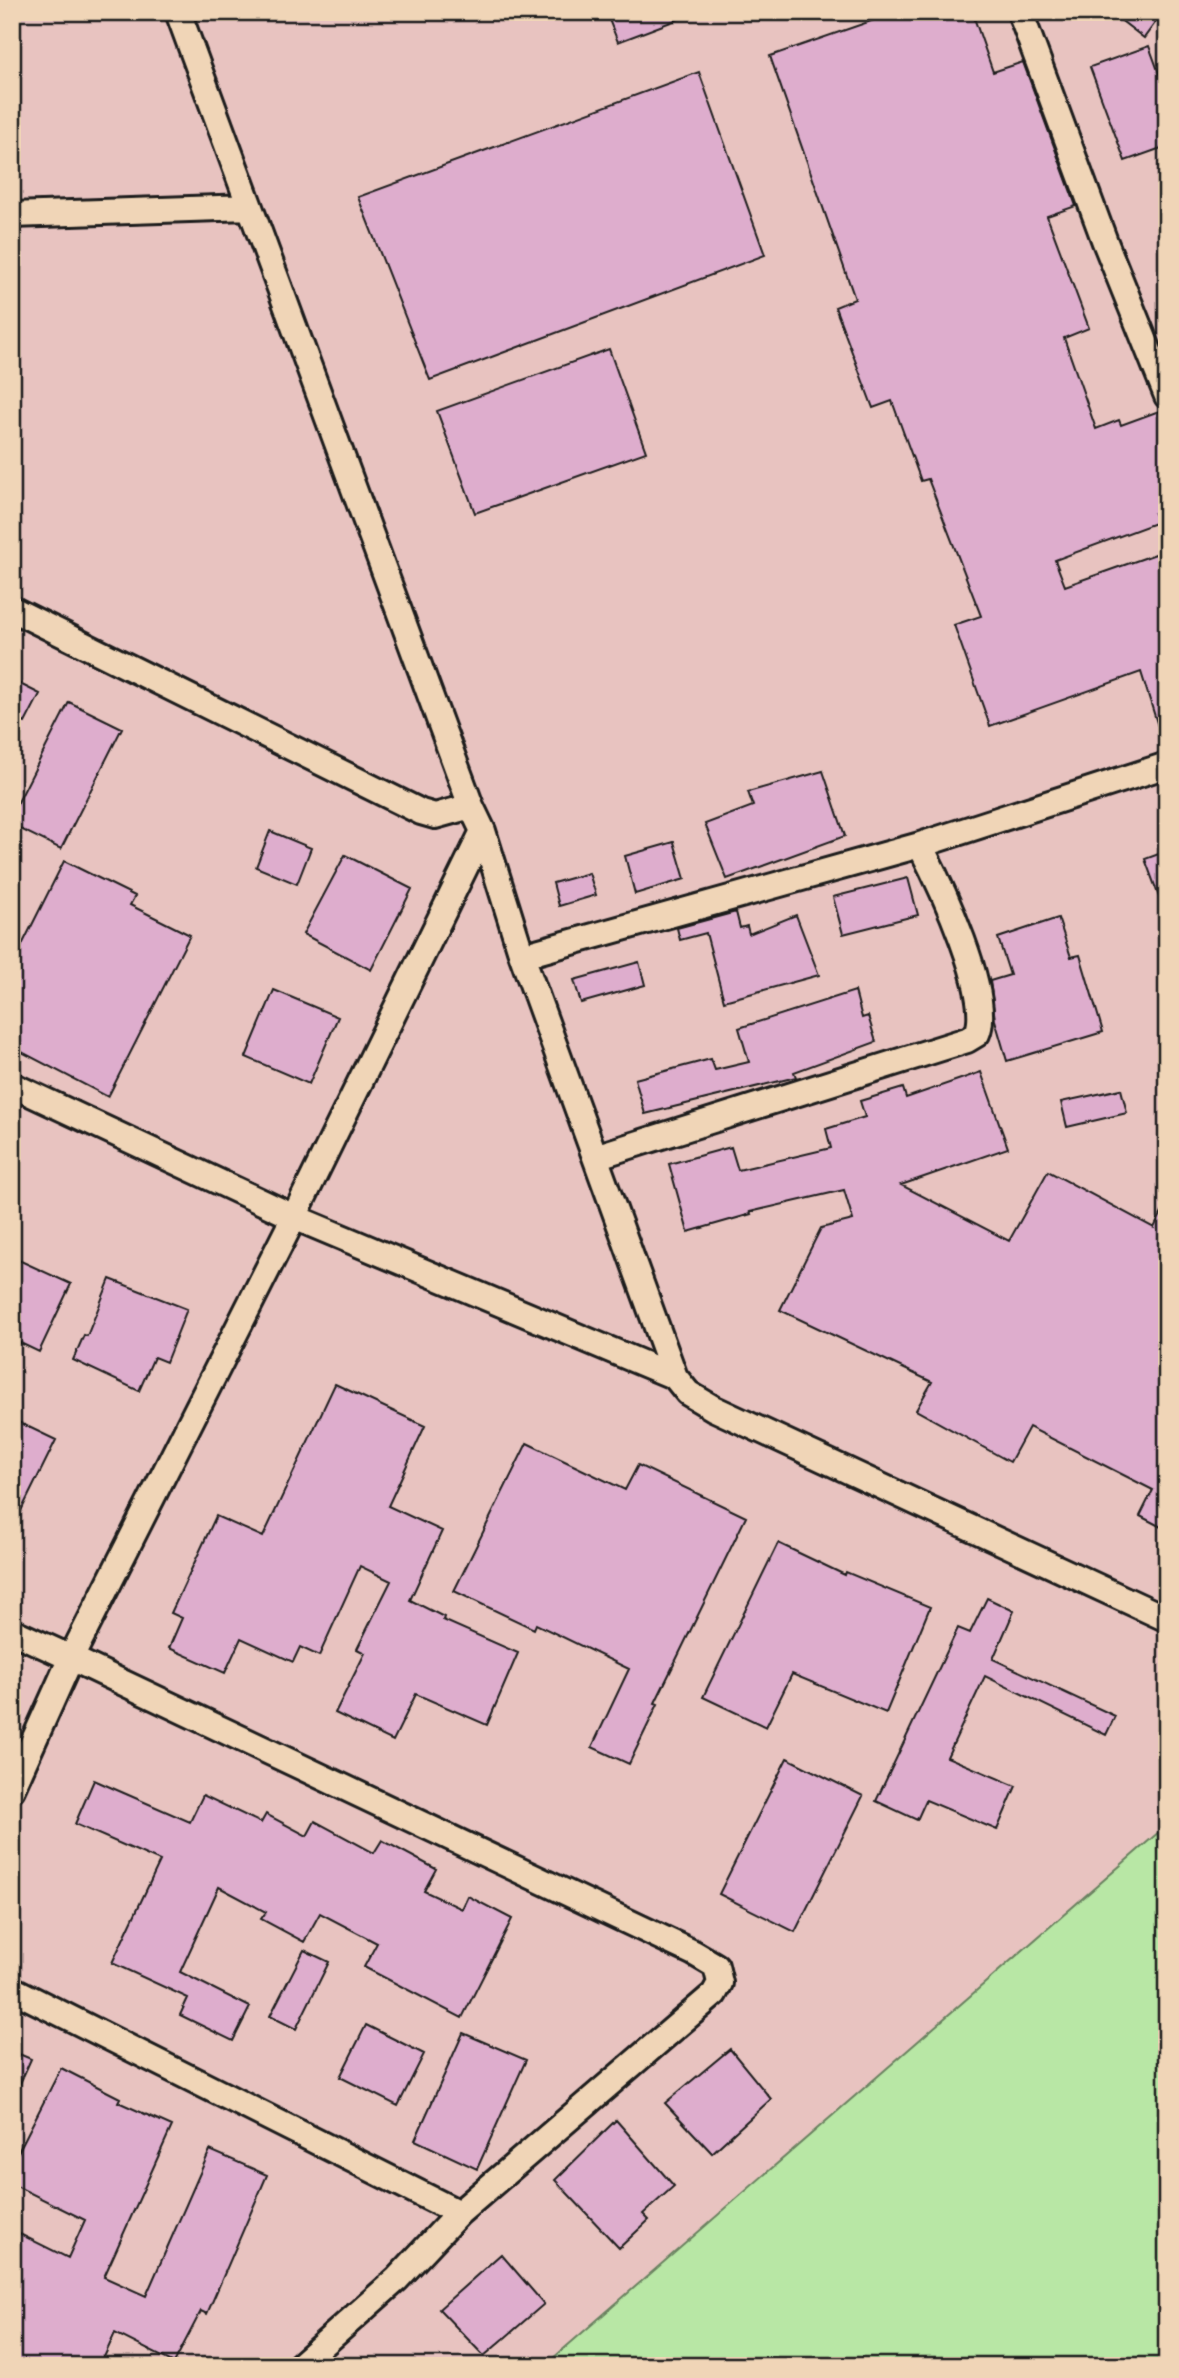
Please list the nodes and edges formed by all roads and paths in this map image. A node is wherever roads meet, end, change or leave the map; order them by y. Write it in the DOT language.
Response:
graph roads {
  1 [pos="178,12"];
  2 [pos="1020,12"];
  3 [pos="249,206"];
  4 [pos="12,215"];
  5 [pos="1167,396"];
  6 [pos="12,609"];
  7 [pos="1167,765"];
  8 [pos="471,806"];
  9 [pos="483,831"];
  10 [pos="920,845"];
  11 [pos="522,956"];
  12 [pos="12,1086"];
  13 [pos="595,1157"];
  14 [pos="293,1217"];
  15 [pos="675,1377"];
  16 [pos="1167,1619"];
  17 [pos="12,1631"];
  18 [pos="71,1658"];
  19 [pos="12,1789"];
  20 [pos="12,1989"];
  21 [pos="460,2213"];
  22 [pos="299,2366"];
  1 -- 3 [label="lane"];
  2 -- 5 [label="lane"];
  3 -- 4 [label="lane"];
  3 -- 8 [label="lane"];
  6 -- 8 [label="lane"];
  7 -- 10 [label="lane"];
  8 -- 9 [label="lane"];
  9 -- 11 [label="lane"];
  9 -- 14 [label="lane"];
  10 -- 11 [label="lane"];
  10 -- 13 [label="lane"];
  11 -- 13 [label="lane"];
  12 -- 14 [label="lane"];
  13 -- 15 [label="lane"];
  14 -- 15 [label="lane"];
  14 -- 18 [label="lane"];
  15 -- 16 [label="lane"];
  17 -- 18 [label="lane"];
  18 -- 19 [label="lane"];
  18 -- 21 [label="lane"];
  20 -- 21 [label="lane"];
  21 -- 22 [label="lane"];
}
